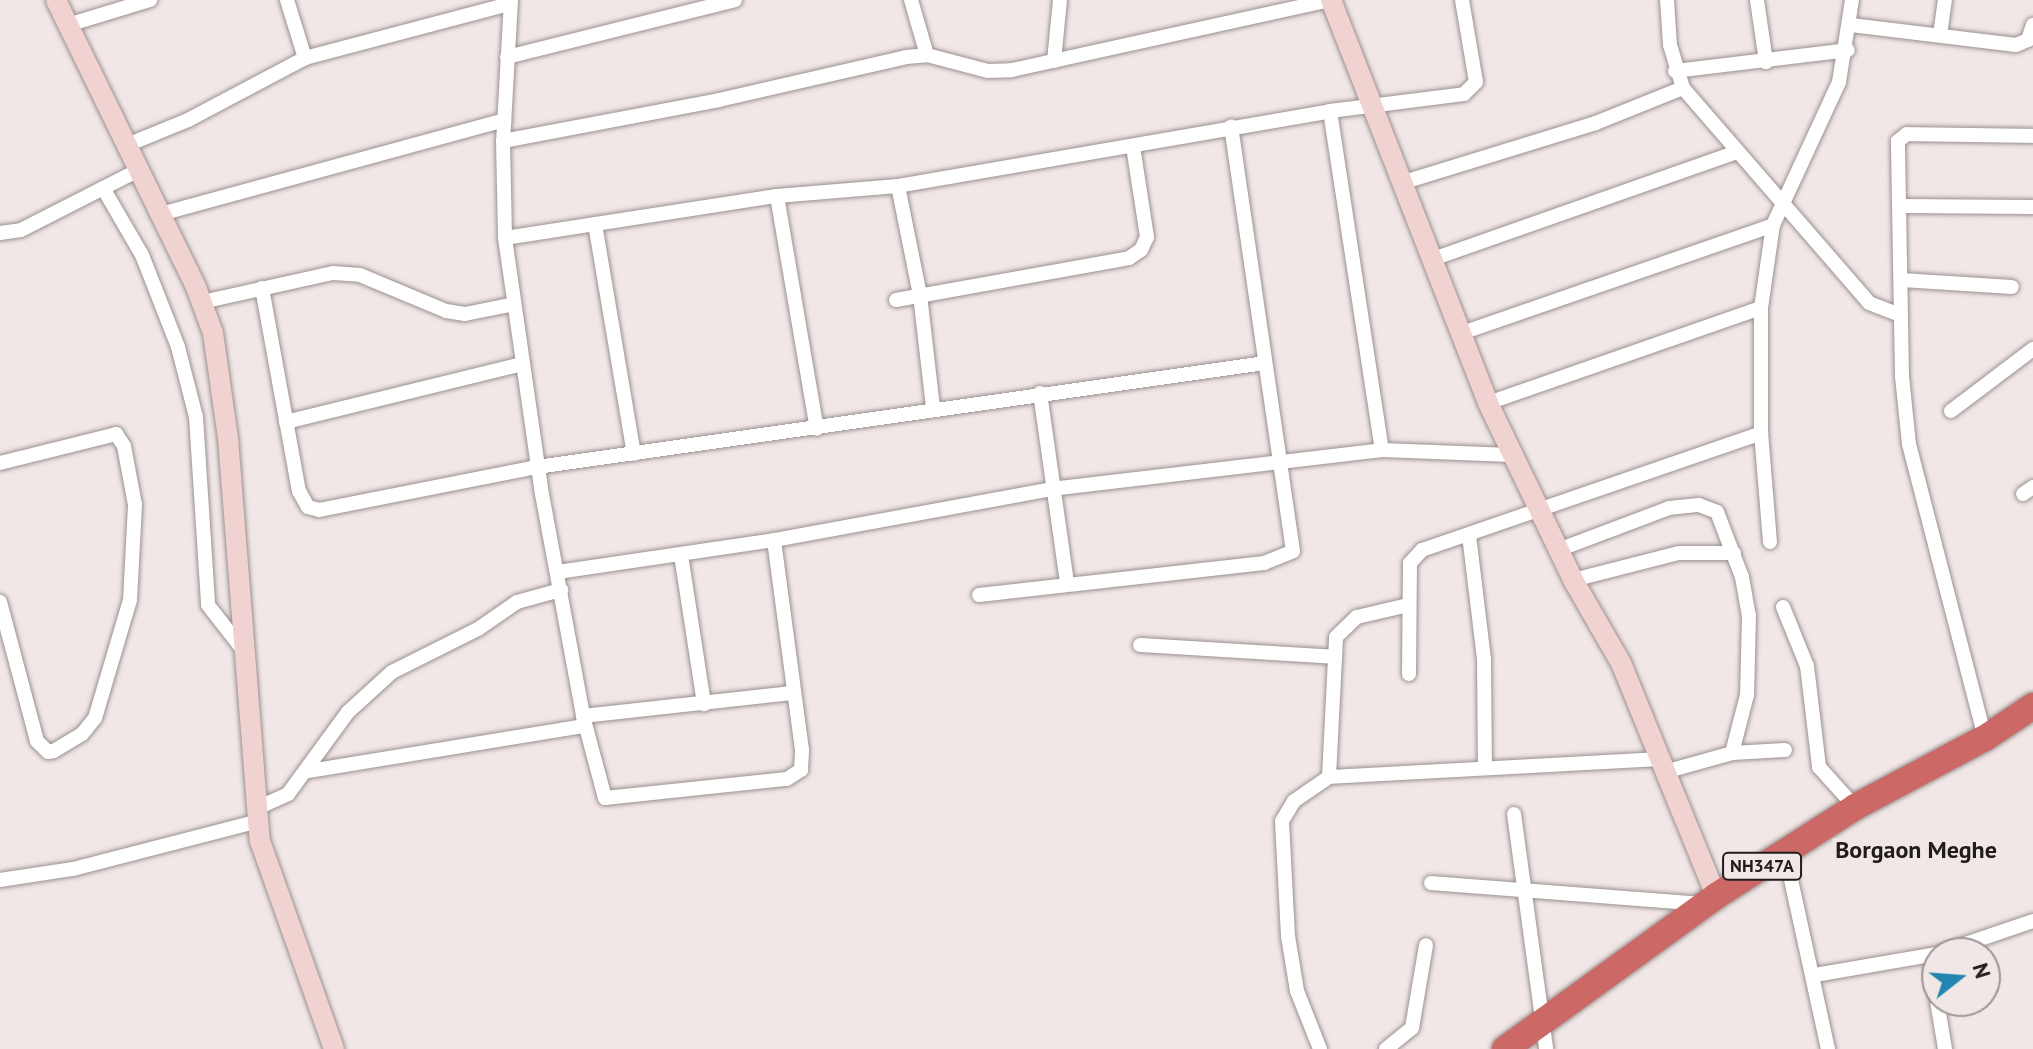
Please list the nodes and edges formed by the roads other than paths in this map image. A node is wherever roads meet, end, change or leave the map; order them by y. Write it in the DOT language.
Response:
graph roads {
  1 [pos="56,0"];
  2 [pos="150,0"];
  3 [pos="287,0"];
  4 [pos="735,0"];
  5 [pos="911,0"];
  6 [pos="1060,0"];
  7 [pos="1331,0"];
  8 [pos="1462,0"];
  9 [pos="1667,0"];
  10 [pos="1757,0"];
  11 [pos="1852,0"];
  12 [pos="1945,0"];
  13 [pos="510,2"];
  14 [pos="68,25"];
  15 [pos="1851,25"];
  16 [pos="2033,25"];
  17 [pos="1940,35"];
  18 [pos="2030,47"];
  19 [pos="1848,50"];
  20 [pos="927,55"];
  21 [pos="507,57"];
  22 [pos="305,58"];
  23 [pos="1054,61"];
  24 [pos="1766,62"];
  25 [pos="1675,71"];
  26 [pos="1683,88"];
  27 [pos="1373,105"];
  28 [pos="1330,111"];
  29 [pos="504,120"];
  30 [pos="1231,127"];
  31 [pos="2033,136"];
  32 [pos="503,141"];
  33 [pos="127,145"];
  34 [pos="1133,147"];
  35 [pos="1737,152"];
  36 [pos="139,170"];
  37 [pos="1401,183"];
  38 [pos="898,186"];
  39 [pos="103,188"];
  40 [pos="777,196"];
  41 [pos="1785,200"];
  42 [pos="1899,206"];
  43 [pos="2033,207"];
  44 [pos="161,214"];
  45 [pos="595,224"];
  46 [pos="1773,225"];
  47 [pos="0,233"];
  48 [pos="505,238"];
  49 [pos="1430,260"];
  50 [pos="1902,280"];
  51 [pos="2012,287"];
  52 [pos="262,288"];
  53 [pos="920,295"];
  54 [pos="896,300"];
  55 [pos="202,302"];
  56 [pos="514,304"];
  57 [pos="1761,308"];
  58 [pos="1901,315"];
  59 [pos="1459,334"];
  60 [pos="2033,349"];
  61 [pos="1265,363"];
  62 [pos="522,364"];
  63 [pos="1040,393"];
  64 [pos="1488,403"];
  65 [pos="933,407"];
  66 [pos="1951,411"];
  67 [pos="286,422"];
  68 [pos="817,429"];
  69 [pos="1761,433"];
  70 [pos="1382,450"];
  71 [pos="634,454"];
  72 [pos="1511,455"];
  73 [pos="0,463"];
  74 [pos="1281,464"];
  75 [pos="537,467"];
  76 [pos="1051,489"];
  77 [pos="1538,510"];
  78 [pos="1469,535"];
  79 [pos="774,540"];
  80 [pos="1770,542"];
  81 [pos="1558,550"];
  82 [pos="1734,553"];
  83 [pos="681,555"];
  84 [pos="558,572"];
  85 [pos="1573,580"];
  86 [pos="1067,583"];
  87 [pos="561,590"];
  88 [pos="979,595"];
  89 [pos="0,602"];
  90 [pos="1408,605"];
  91 [pos="1783,607"];
  92 [pos="3,622"];
  93 [pos="1140,645"];
  94 [pos="244,651"];
  95 [pos="1335,657"];
  96 [pos="1409,674"];
  97 [pos="792,693"];
  98 [pos="704,704"];
  99 [pos="2033,706"];
  100 [pos="584,721"];
  101 [pos="1985,738"];
  102 [pos="1785,750"];
  103 [pos="1732,753"];
  104 [pos="1485,765"];
  105 [pos="1666,765"];
  106 [pos="309,771"];
  107 [pos="1329,777"];
  108 [pos="1855,807"];
  109 [pos="257,814"];
  110 [pos="1514,814"];
  111 [pos="1785,852"];
  112 [pos="0,880"];
  113 [pos="1431,883"];
  114 [pos="1526,890"];
  115 [pos="1710,900"];
  116 [pos="2033,921"];
  117 [pos="1986,937"];
  118 [pos="1426,945"];
  119 [pos="1921,957"];
  120 [pos="1815,975"];
  121 [pos="1940,1017"];
  122 [pos="1541,1023"];
  123 [pos="334,1049"];
  124 [pos="1320,1049"];
  125 [pos="1386,1049"];
  126 [pos="1505,1049"];
  127 [pos="1546,1049"];
  128 [pos="1828,1049"];
  129 [pos="1945,1049"];
  1 -- 14 [label="street"];
  2 -- 14 [label="street"];
  3 -- 22 [label="street"];
  4 -- 21 [label="street"];
  5 -- 20 [label="street"];
  6 -- 23 [label="street"];
  7 -- 23 [label="street"];
  7 -- 27 [label="street"];
  8 -- 27 [label="street"];
  9 -- 25 [label="street"];
  10 -- 24 [label="street"];
  11 -- 15 [label="street"];
  12 -- 17 [label="street"];
  13 -- 21 [label="street"];
  13 -- 22 [label="street"];
  14 -- 33 [label="street"];
  15 -- 17 [label="street"];
  15 -- 19 [label="street"];
  16 -- 18 [label="street"];
  17 -- 18 [label="street"];
  19 -- 24 [label="street"];
  19 -- 41 [label="street"];
  20 -- 23 [label="street"];
  20 -- 32 [label="street"];
  21 -- 29 [label="street"];
  22 -- 33 [label="street"];
  24 -- 25 [label="street"];
  25 -- 26 [label="street"];
  26 -- 35 [label="street"];
  26 -- 37 [label="street"];
  27 -- 28 [label="street"];
  27 -- 37 [label="street"];
  28 -- 30 [label="street"];
  28 -- 70 [label="street"];
  29 -- 32 [label="street"];
  29 -- 44 [label="street"];
  30 -- 34 [label="street"];
  30 -- 61 [label="street"];
  31 -- 42 [label="street"];
  32 -- 48 [label="street"];
  33 -- 36 [label="street"];
  34 -- 38 [label="street"];
  34 -- 53 [label="street"];
  35 -- 41 [label="street"];
  35 -- 49 [label="street"];
  36 -- 39 [label="street"];
  36 -- 44 [label="street"];
  37 -- 49 [label="street"];
  38 -- 40 [label="street"];
  38 -- 53 [label="street"];
  39 -- 47 [label="street"];
  39 -- 94 [label="street"];
  40 -- 45 [label="street"];
  40 -- 68 [label="street"];
  41 -- 46 [label="street"];
  41 -- 58 [label="street"];
  42 -- 43 [label="street"];
  42 -- 50 [label="street"];
  44 -- 55 [label="street"];
  45 -- 48 [label="street"];
  45 -- 71 [label="street"];
  46 -- 57 [label="street"];
  46 -- 59 [label="street"];
  48 -- 56 [label="street"];
  49 -- 59 [label="street"];
  50 -- 51 [label="street"];
  50 -- 58 [label="street"];
  52 -- 55 [label="street"];
  52 -- 56 [label="street"];
  52 -- 67 [label="street"];
  53 -- 54 [label="street"];
  53 -- 65 [label="street"];
  55 -- 94 [label="street"];
  56 -- 62 [label="street"];
  57 -- 64 [label="street"];
  57 -- 69 [label="street"];
  58 -- 101 [label="street"];
  59 -- 64 [label="street"];
  60 -- 66 [label="street"];
  61 -- 63 [label="street"];
  61 -- 74 [label="street"];
  62 -- 67 [label="street"];
  62 -- 75 [label="street"];
  63 -- 65 [label="street"];
  63 -- 76 [label="street"];
  64 -- 72 [label="street"];
  65 -- 68 [label="street"];
  67 -- 75 [label="street"];
  68 -- 71 [label="street"];
  69 -- 77 [label="street"];
  69 -- 80 [label="street"];
  70 -- 72 [label="street"];
  70 -- 74 [label="street"];
  71 -- 75 [label="street"];
  72 -- 77 [label="street"];
  73 -- 92 [label="street"];
  74 -- 76 [label="street"];
  74 -- 86 [label="street"];
  75 -- 84 [label="street"];
  76 -- 79 [label="street"];
  76 -- 86 [label="street"];
  77 -- 78 [label="street"];
  77 -- 81 [label="street"];
  78 -- 90 [label="street"];
  78 -- 104 [label="street"];
  79 -- 83 [label="street"];
  79 -- 97 [label="street"];
  81 -- 82 [label="street"];
  81 -- 85 [label="street"];
  82 -- 85 [label="street"];
  82 -- 103 [label="street"];
  83 -- 84 [label="street"];
  83 -- 98 [label="street"];
  84 -- 87 [label="street"];
  85 -- 105 [label="street"];
  86 -- 88 [label="street"];
  87 -- 100 [label="street"];
  87 -- 106 [label="street"];
  89 -- 92 [label="street"];
  90 -- 95 [label="street"];
  90 -- 96 [label="street"];
  91 -- 108 [label="street"];
  93 -- 95 [label="street"];
  94 -- 109 [label="street"];
  95 -- 107 [label="street"];
  97 -- 98 [label="street"];
  97 -- 100 [label="street"];
  98 -- 100 [label="street"];
  99 -- 101 [label="highway, NH347A"];
  100 -- 106 [label="street"];
  101 -- 108 [label="highway, NH347A"];
  102 -- 103 [label="street"];
  103 -- 105 [label="street"];
  104 -- 105 [label="street"];
  104 -- 107 [label="street"];
  105 -- 115 [label="street"];
  106 -- 109 [label="street"];
  107 -- 124 [label="street"];
  108 -- 111 [label="highway, NH347A"];
  109 -- 112 [label="street"];
  109 -- 123 [label="street"];
  110 -- 114 [label="street"];
  111 -- 115 [label="highway, NH347A"];
  111 -- 120 [label="street"];
  113 -- 114 [label="street"];
  114 -- 115 [label="street"];
  114 -- 122 [label="street"];
  115 -- 122 [label="highway, NH347A"];
  116 -- 117 [label="street"];
  118 -- 125 [label="street"];
  119 -- 120 [label="street"];
  120 -- 128 [label="street"];
  121 -- 129 [label="street"];
  122 -- 126 [label="highway, NH347A"];
  122 -- 127 [label="street"];
}
